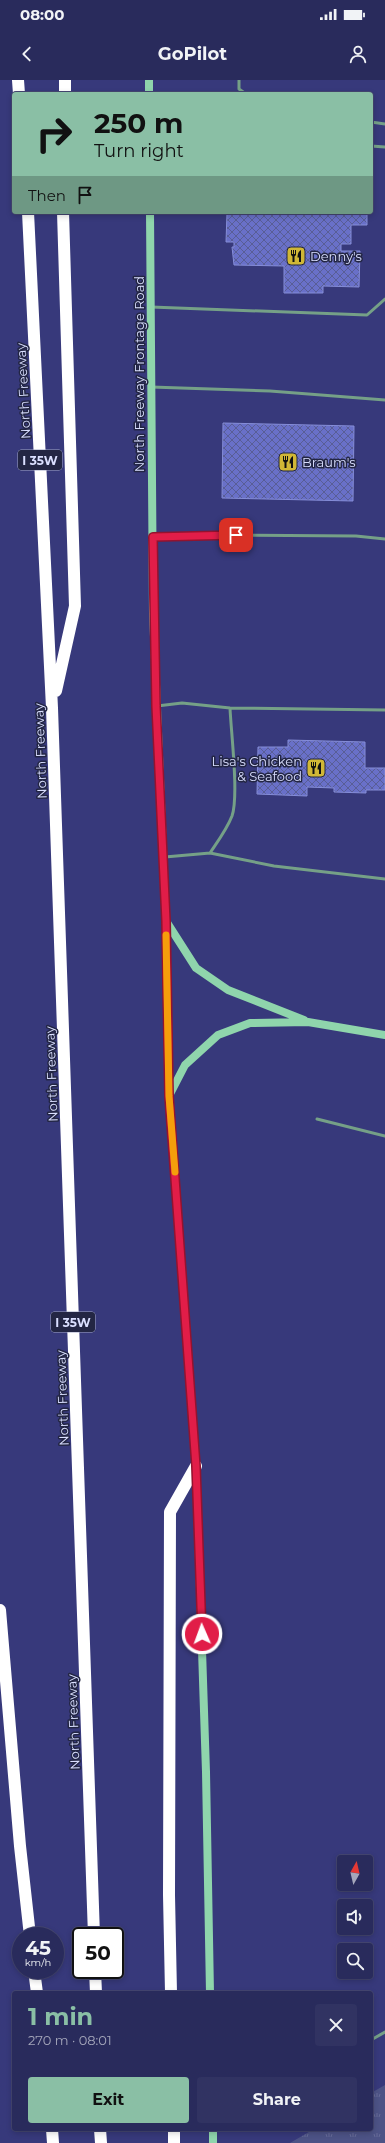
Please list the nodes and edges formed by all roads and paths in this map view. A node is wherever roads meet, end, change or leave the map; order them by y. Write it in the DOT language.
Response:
graph roads {
  1 [pos="18,80"];
  2 [pos="65,80"];
  3 [pos="149,80"];
  4 [pos="239,80"];
  5 [pos="19,92"];
  6 [pos="65,92"];
  7 [pos="149,92"];
  8 [pos="243,92"];
  9 [pos="373,122"];
  10 [pos="385,124"];
  11 [pos="373,146"];
  12 [pos="385,147"];
  13 [pos="28,214"];
  14 [pos="63,214"];
  15 [pos="150,214"];
  16 [pos="385,299"];
  17 [pos="151,308"];
  18 [pos="152,388"];
  19 [pos="385,400"];
  20 [pos="153,537"];
  21 [pos="385,539"];
  22 [pos="156,706"];
  23 [pos="52,708"];
  24 [pos="230,708"];
  25 [pos="385,710"];
  26 [pos="210,853"];
  27 [pos="163,857"];
  28 [pos="385,879"];
  29 [pos="166,921"];
  30 [pos="308,1022"];
  31 [pos="385,1035"];
  32 [pos="169,1096"];
  33 [pos="317,1119"];
  34 [pos="385,1136"];
  35 [pos="196,1466"];
  36 [pos="0,1610"];
  37 [pos="29,1927"];
  38 [pos="94,1927"];
  39 [pos="35,1979"];
  40 [pos="95,1979"];
  41 [pos="37,1991"];
  42 [pos="96,1991"];
  43 [pos="171,1991"];
  44 [pos="210,1991"];
  45 [pos="385,2032"];
  46 [pos="373,2039"];
  47 [pos="52,2131"];
  48 [pos="100,2131"];
  49 [pos="174,2131"];
  50 [pos="213,2131"];
  51 [pos="53,2143"];
  52 [pos="100,2143"];
  53 [pos="174,2143"];
  54 [pos="213,2143"];
  1 -- 5 [label="highway"];
  2 -- 6 [label="highway"];
  3 -- 7 [label="main road"];
  4 -- 8 [label="lane"];
  9 -- 10 [label="lane"];
  11 -- 12 [label="lane"];
  13 -- 23 [label="highway, North Freeway / I 35W"];
  14 -- 23 [label="highway"];
  15 -- 17 [label="main road, North Freeway Frontage Road"];
  16 -- 17 [label="lane"];
  17 -- 18 [label="main road, North Freeway Frontage Road"];
  18 -- 19 [label="lane"];
  18 -- 20 [label="main road, North Freeway Frontage Road"];
  20 -- 21 [label="lane"];
  20 -- 22 [label="main road"];
  22 -- 24 [label="lane"];
  22 -- 27 [label="main road"];
  23 -- 38 [label="highway, North Freeway / I 35W"];
  24 -- 25 [label="lane"];
  24 -- 26 [label="lane"];
  26 -- 27 [label="lane"];
  26 -- 28 [label="lane"];
  27 -- 29 [label="main road"];
  29 -- 30 [label="main road"];
  29 -- 32 [label="main road"];
  30 -- 31 [label="main road"];
  30 -- 32 [label="main road"];
  32 -- 35 [label="main road"];
  33 -- 34 [label="lane"];
  35 -- 43 [label="highway"];
  35 -- 44 [label="main road"];
  36 -- 37 [label="highway"];
  39 -- 41 [label="highway"];
  40 -- 42 [label="highway"];
  45 -- 46 [label="lane"];
  47 -- 51 [label="highway"];
  48 -- 52 [label="highway"];
  49 -- 53 [label="highway"];
  50 -- 54 [label="main road"];
}
